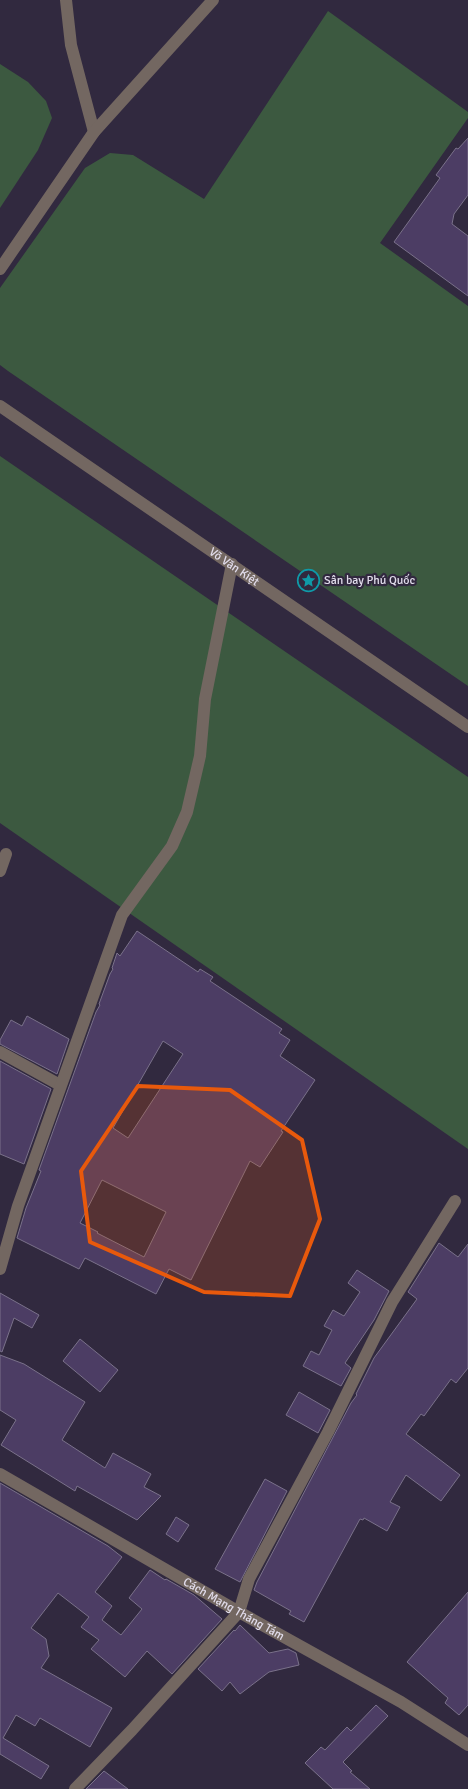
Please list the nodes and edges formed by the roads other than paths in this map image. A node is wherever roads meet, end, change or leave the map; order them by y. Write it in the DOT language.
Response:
graph roads {
  1 [pos="66,0"];
  2 [pos="213,0"];
  3 [pos="94,132"];
  4 [pos="0,269"];
  5 [pos="0,406"];
  6 [pos="232,564"];
  7 [pos="468,727"];
  8 [pos="6,854"];
  9 [pos="0,871"];
  10 [pos="0,1052"];
  11 [pos="60,1085"];
  12 [pos="455,1201"];
  13 [pos="0,1269"];
  14 [pos="0,1474"];
  15 [pos="239,1612"];
  16 [pos="468,1745"];
  17 [pos="75,1789"];
  1 -- 3 [label="street"];
  2 -- 3 [label="street"];
  3 -- 4 [label="street"];
  5 -- 6 [label="street, Võ Văn Kiệt"];
  6 -- 7 [label="street, Võ Văn Kiệt"];
  6 -- 11 [label="street"];
  8 -- 9 [label="street"];
  10 -- 11 [label="street"];
  11 -- 13 [label="street"];
  12 -- 15 [label="street"];
  14 -- 15 [label="street, Cách Mạng Tháng Tám"];
  15 -- 16 [label="street, Cách Mạng Tháng Tám"];
  15 -- 17 [label="street"];
}
